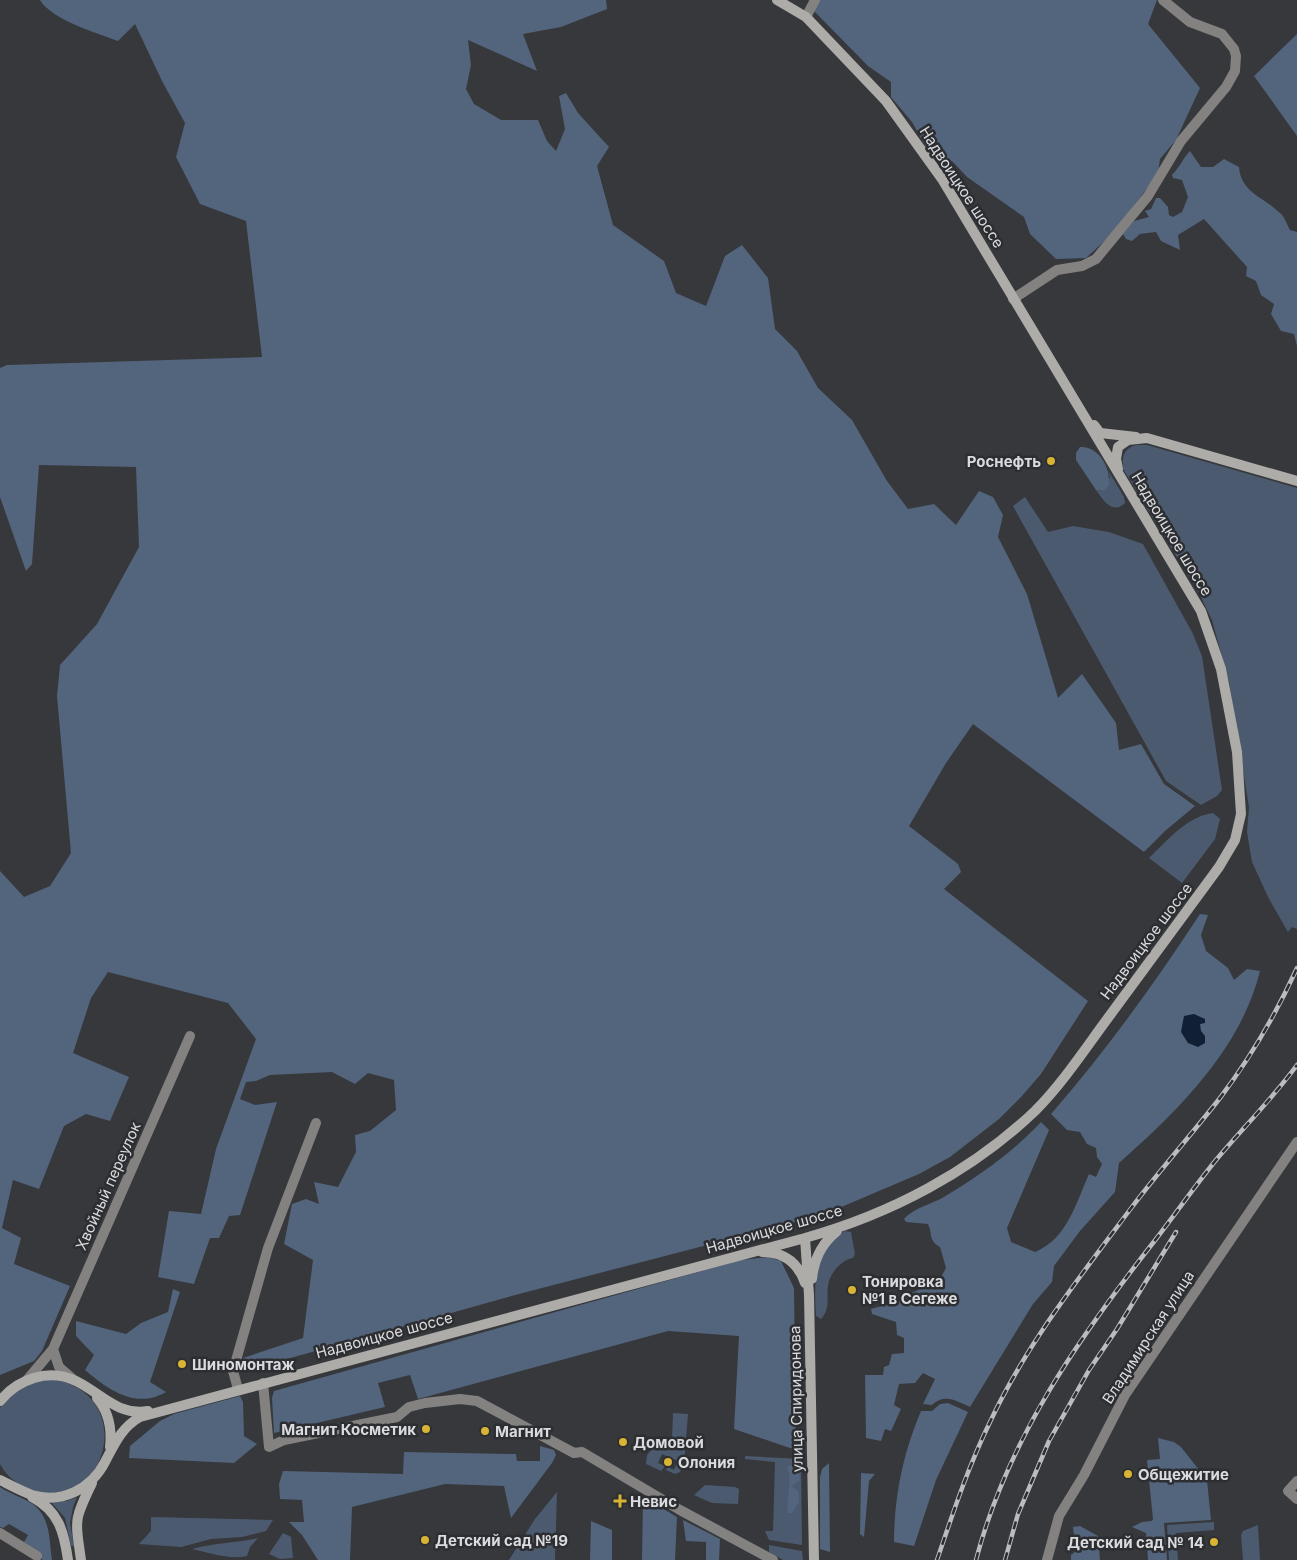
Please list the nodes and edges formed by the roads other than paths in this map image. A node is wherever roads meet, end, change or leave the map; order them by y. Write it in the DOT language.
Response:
graph roads {
  1 [pos="777,0"];
  2 [pos="815,0"];
  3 [pos="1163,0"];
  4 [pos="806,17"];
  5 [pos="1014,299"];
  6 [pos="1079,408"];
  7 [pos="1147,438"];
  8 [pos="1119,474"];
  9 [pos="1297,481"];
  10 [pos="190,1036"];
  11 [pos="316,1123"];
  12 [pos="1297,1142"];
  13 [pos="841,1228"];
  14 [pos="805,1238"];
  15 [pos="744,1254"];
  16 [pos="809,1295"];
  17 [pos="53,1349"];
  18 [pos="27,1380"];
  19 [pos="74,1380"];
  20 [pos="264,1382"];
  21 [pos="238,1389"];
  22 [pos="93,1393"];
  23 [pos="0,1401"];
  24 [pos="176,1406"];
  25 [pos="106,1460"];
  26 [pos="0,1472"];
  27 [pos="94,1479"];
  28 [pos="0,1480"];
  29 [pos="1297,1481"];
  30 [pos="18,1488"];
  31 [pos="1297,1499"];
  32 [pos="0,1533"];
  33 [pos="37,1556"];
  34 [pos="68,1560"];
  35 [pos="81,1560"];
  36 [pos="772,1560"];
  37 [pos="814,1560"];
  38 [pos="1047,1560"];
  1 -- 4 [label="main road, Надвоицкое шоссе"];
  2 -- 4 [label="street"];
  3 -- 5 [label="street"];
  4 -- 5 [label="main road, Надвоицкое шоссе"];
  5 -- 6 [label="main road, Надвоицкое шоссе"];
  6 -- 7 [label="main road"];
  6 -- 8 [label="main road, Надвоицкое шоссе"];
  7 -- 8 [label="main road"];
  7 -- 9 [label="main road"];
  8 -- 13 [label="main road, Надвоицкое шоссе"];
  10 -- 17 [label="street, Хвойный переулок"];
  11 -- 21 [label="street"];
  12 -- 38 [label="street, Владимирская улица"];
  13 -- 14 [label="main road, Надвоицкое шоссе"];
  13 -- 16 [label="main road"];
  14 -- 15 [label="main road, Надвоицкое шоссе"];
  14 -- 16 [label="main road, улица Спиридонова"];
  15 -- 16 [label="main road"];
  15 -- 20 [label="main road, Надвоицкое шоссе"];
  16 -- 37 [label="main road, улица Спиридонова"];
  17 -- 18 [label="street, Хвойный переулок"];
  17 -- 19 [label="street"];
  18 -- 19 [label="main road"];
  18 -- 23 [label="main road"];
  19 -- 22 [label="main road"];
  20 -- 21 [label="main road, Надвоицкое шоссе"];
  20 -- 36 [label="street"];
  21 -- 24 [label="main road, Надвоицкое шоссе"];
  22 -- 24 [label="main road"];
  22 -- 25 [label="main road"];
  24 -- 25 [label="main road"];
  25 -- 27 [label="main road"];
  26 -- 30 [label="main road"];
  27 -- 30 [label="main road"];
  27 -- 35 [label="main road"];
  28 -- 30 [label="main road"];
  29 -- 31 [label="street"];
  30 -- 34 [label="main road"];
  32 -- 33 [label="street"];
}
